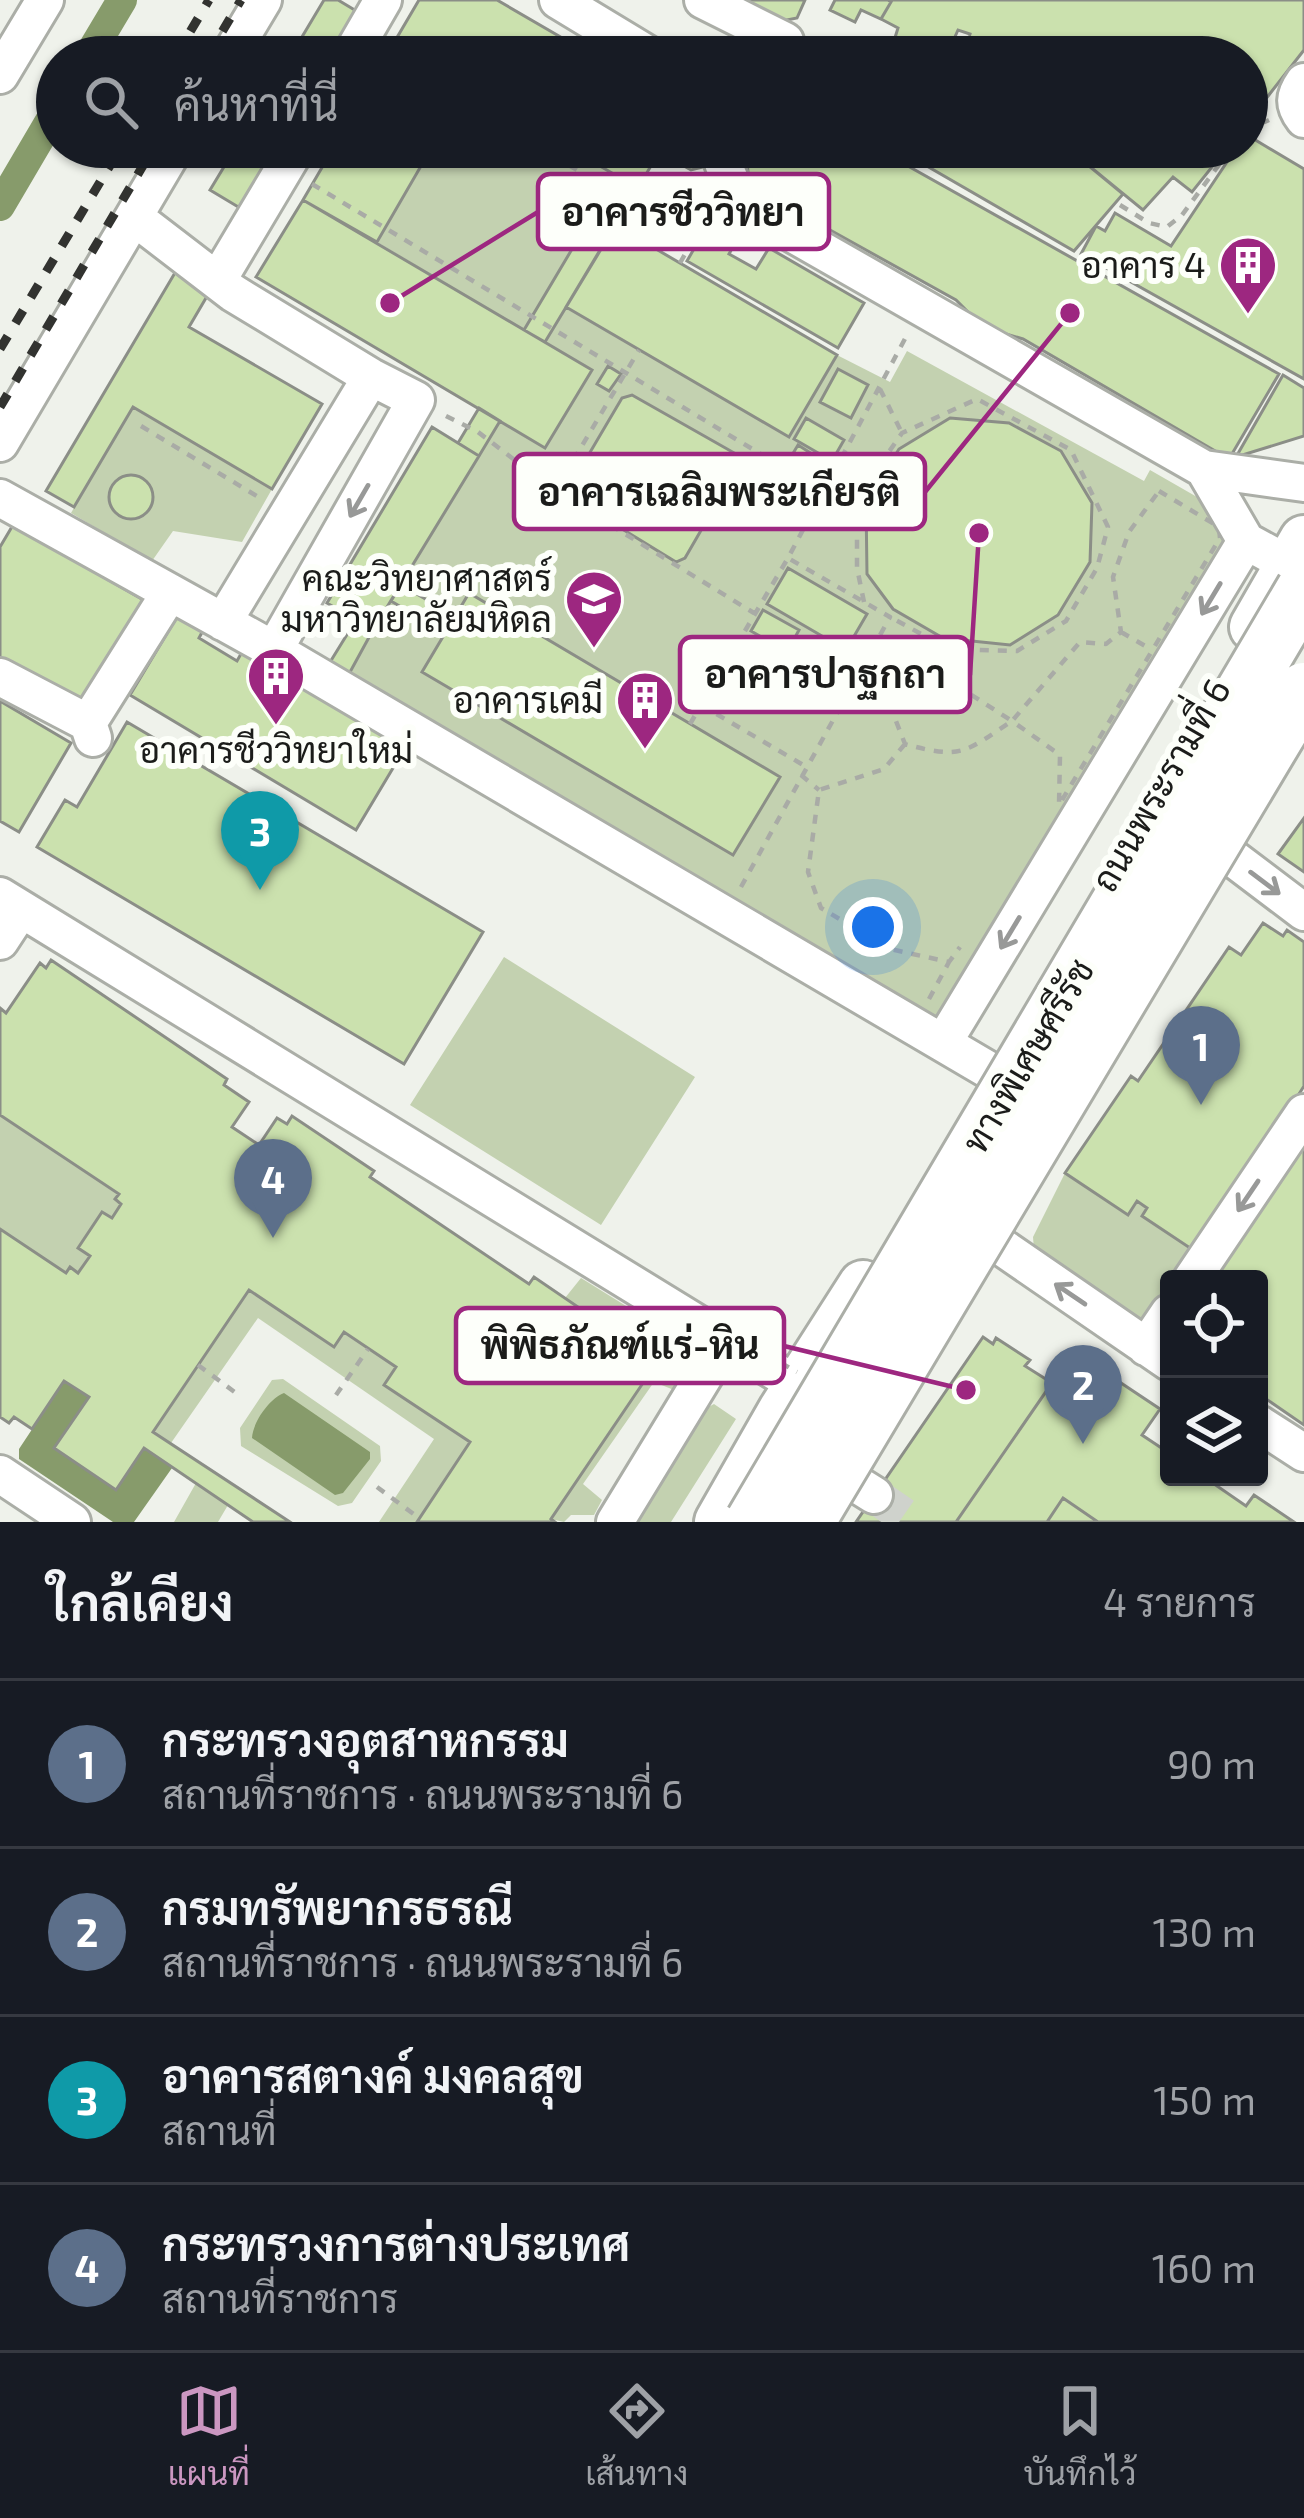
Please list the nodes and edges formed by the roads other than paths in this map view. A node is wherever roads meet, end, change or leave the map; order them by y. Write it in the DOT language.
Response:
graph roads {
  1 [pos="44,0"];
  2 [pos="263,0"];
  3 [pos="383,0"];
  4 [pos="558,0"];
  5 [pos="703,0"];
  6 [pos="595,9"];
  7 [pos="242,36"];
  8 [pos="362,36"];
  9 [pos="627,36"];
  10 [pos="775,36"];
  11 [pos="0,74"];
  12 [pos="1304,82"];
  13 [pos="1304,118"];
  14 [pos="163,168"];
  15 [pos="296,168"];
  16 [pos="725,168"];
  17 [pos="134,217"];
  18 [pos="219,278"];
  19 [pos="370,377"];
  20 [pos="0,443"];
  21 [pos="1204,469"];
  22 [pos="1304,483"];
  23 [pos="0,498"];
  24 [pos="1246,542"];
  25 [pos="1299,564"];
  26 [pos="169,594"];
  27 [pos="223,622"];
  28 [pos="274,650"];
  29 [pos="0,677"];
  30 [pos="1304,690"];
  31 [pos="1304,720"];
  32 [pos="1149,807"];
  33 [pos="1226,854"];
  34 [pos="10,903"];
  35 [pos="1304,912"];
  36 [pos="0,941"];
  37 [pos="944,1043"];
  38 [pos="992,1072"];
  39 [pos="1304,1113"];
  40 [pos="993,1241"];
  41 [pos="1198,1270"];
  42 [pos="726,1340"];
  43 [pos="1158,1354"];
  44 [pos="799,1386"];
  45 [pos="1268,1430"];
  46 [pos="1304,1453"];
  47 [pos="0,1474"];
  48 [pos="72,1522"];
  49 [pos="614,1522"];
  50 [pos="719,1522"];
  51 [pos="753,1522"];
  52 [pos="807,1522"];
  53 [pos="824,1522"];
  1 -- 11 [label="street"];
  2 -- 7 [label="street"];
  3 -- 8 [label="street"];
  4 -- 6 [label="street"];
  5 -- 10 [label="street"];
  6 -- 9 [label="street"];
  12 -- 13 [label="street"];
  14 -- 17 [label="street"];
  15 -- 18 [label="street"];
  16 -- 21 [label="street"];
  17 -- 18 [label="street"];
  17 -- 20 [label="street"];
  18 -- 19 [label="street"];
  19 -- 27 [label="street"];
  19 -- 28 [label="street, one-way"];
  21 -- 22 [label="street"];
  21 -- 24 [label="street"];
  23 -- 26 [label="street"];
  24 -- 25 [label="street"];
  24 -- 37 [label="street, one-way"];
  25 -- 32 [label="main road, ถนนพระรามที่ 6"];
  25 -- 51 [label="highway, ทางพิเศษศรีรัช, bridge"];
  26 -- 27 [label="street"];
  26 -- 29 [label="street"];
  27 -- 28 [label="street"];
  28 -- 37 [label="street"];
  30 -- 52 [label="highway, ทางพิเศษศรีรัช, bridge"];
  31 -- 33 [label="main road"];
  32 -- 33 [label="main road"];
  32 -- 38 [label="main road, ถนนพระรามที่ 6"];
  33 -- 35 [label="street, one-way"];
  33 -- 40 [label="main road"];
  34 -- 36 [label="street"];
  34 -- 42 [label="street"];
  37 -- 38 [label="street"];
  38 -- 44 [label="main road, ถนนพระรามที่ 6"];
  39 -- 41 [label="street, one-way"];
  43 -- 40 [label="street, one-way"];
  40 -- 53 [label="main road"];
  42 -- 44 [label="street"];
  42 -- 49 [label="street"];
  44 -- 50 [label="main road, ถนนพระรามที่ 6"];
  45 -- 46 [label="street"];
  47 -- 48 [label="street"];
}
